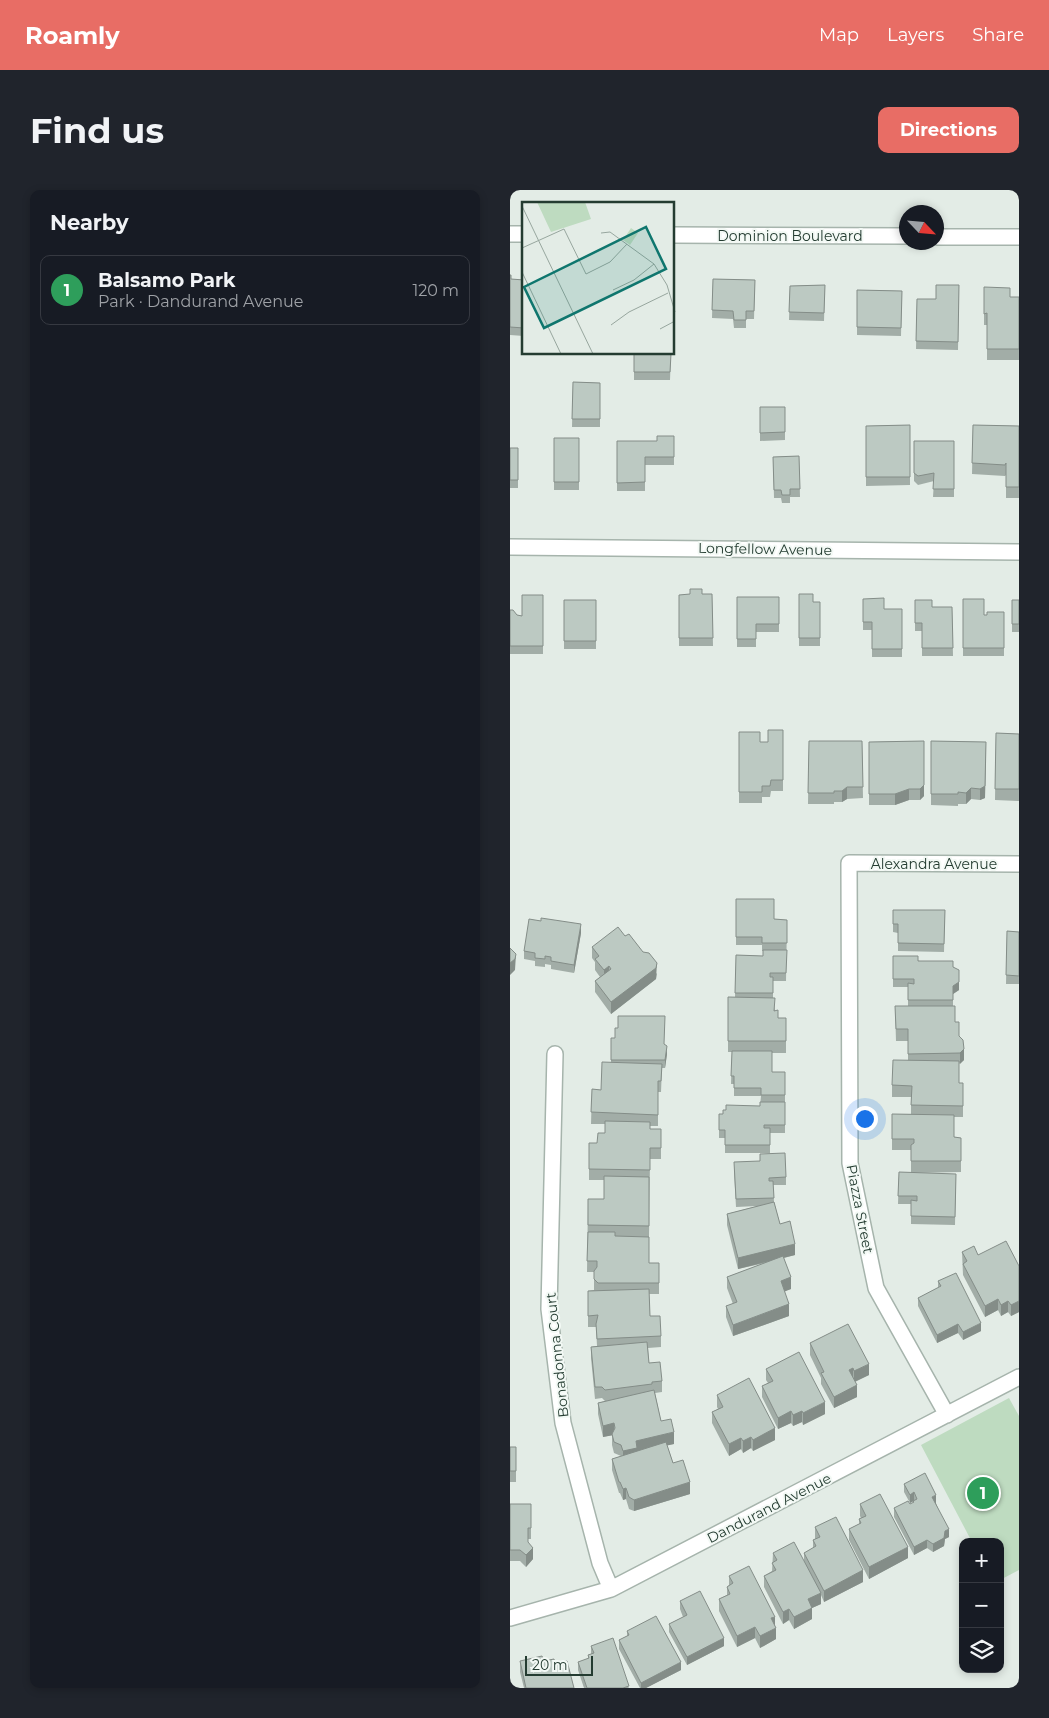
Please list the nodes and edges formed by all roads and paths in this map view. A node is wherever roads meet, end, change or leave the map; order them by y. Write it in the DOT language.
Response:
graph roads {
  1 [pos="675,235"];
  2 [pos="899,236"];
  3 [pos="944,237"];
  4 [pos="1019,237"];
  5 [pos="510,547"];
  6 [pos="1019,552"];
  7 [pos="849,863"];
  8 [pos="1019,864"];
  9 [pos="555,1054"];
  10 [pos="1019,1377"];
  11 [pos="947,1415"];
  12 [pos="611,1589"];
  13 [pos="510,1618"];
  1 -- 2 [label="street, Dominion Boulevard"];
  3 -- 4 [label="street"];
  5 -- 6 [label="street, Longfellow Avenue"];
  7 -- 8 [label="street, Alexandra Avenue"];
  7 -- 11 [label="street, Piazza Street"];
  9 -- 12 [label="street, Bonadonna Court"];
  10 -- 11 [label="street, Dandurand Avenue"];
  11 -- 12 [label="street, Dandurand Avenue"];
  12 -- 13 [label="street, Dandurand Avenue"];
}
